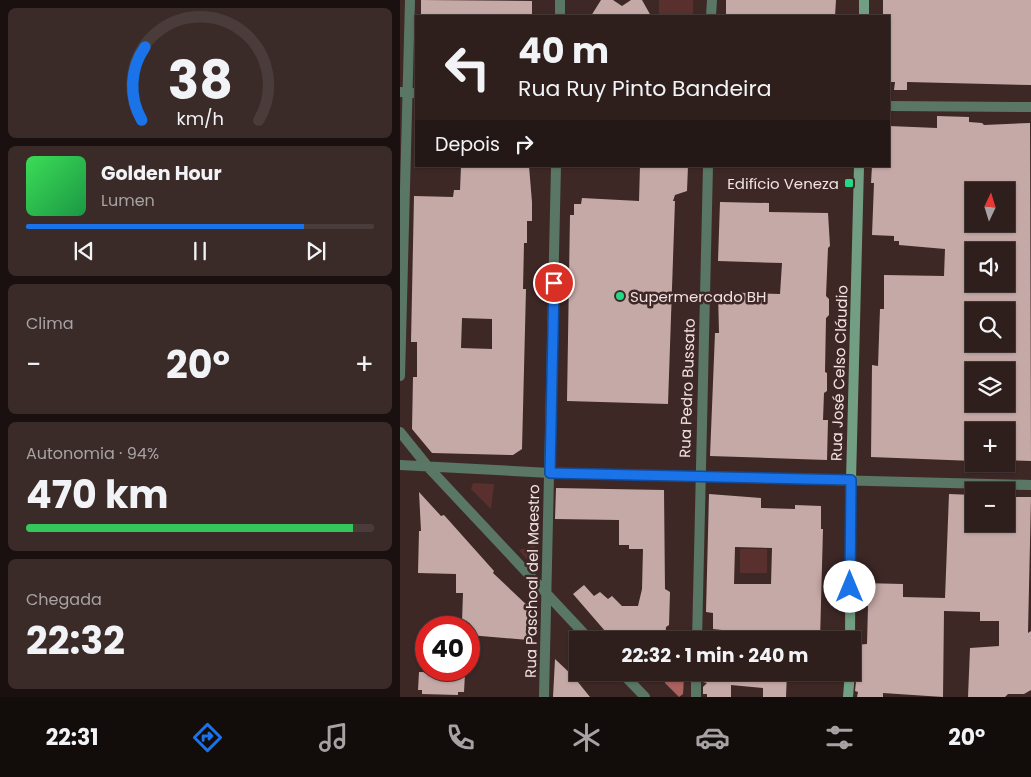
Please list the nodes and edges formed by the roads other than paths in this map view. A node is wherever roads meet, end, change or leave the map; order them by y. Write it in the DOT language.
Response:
graph roads {
  1 [pos="410,0"];
  2 [pos="560,0"];
  3 [pos="712,0"];
  4 [pos="864,0"];
  5 [pos="560,15"];
  6 [pos="712,15"];
  7 [pos="864,15"];
  8 [pos="408,92"];
  9 [pos="890,106"];
  10 [pos="1031,107"];
  11 [pos="556,167"];
  12 [pos="708,167"];
  13 [pos="859,167"];
  14 [pos="400,376"];
  15 [pos="400,432"];
  16 [pos="400,465"];
  17 [pos="429,468"];
  18 [pos="550,473"];
  19 [pos="700,477"];
  20 [pos="851,480"];
  21 [pos="1031,484"];
  22 [pos="546,595"];
  23 [pos="581,631"];
  24 [pos="697,631"];
  25 [pos="850,631"];
  26 [pos="630,681"];
  27 [pos="696,681"];
  28 [pos="849,681"];
  29 [pos="544,697"];
  30 [pos="645,697"];
  31 [pos="696,697"];
  32 [pos="848,697"];
  1 -- 8 [label="street"];
  2 -- 5 [label="street"];
  3 -- 6 [label="street"];
  4 -- 7 [label="street"];
  8 -- 14 [label="street"];
  9 -- 10 [label="street"];
  11 -- 18 [label="street, Rua Paschoal del Maestro"];
  12 -- 19 [label="street, Rua Pedro Bussato"];
  13 -- 20 [label="street, Rua José Celso Cláudio"];
  15 -- 17 [label="street"];
  16 -- 17 [label="street"];
  17 -- 18 [label="street"];
  17 -- 22 [label="street"];
  18 -- 19 [label="street"];
  18 -- 22 [label="street, Rua Paschoal del Maestro"];
  19 -- 20 [label="street"];
  19 -- 24 [label="street, Rua Pedro Bussato"];
  20 -- 21 [label="street"];
  20 -- 25 [label="street, Rua José Celso Cláudio"];
  22 -- 23 [label="street"];
  22 -- 29 [label="street, Rua Paschoal del Maestro"];
  26 -- 30 [label="street"];
  27 -- 31 [label="street"];
  28 -- 32 [label="street"];
}
